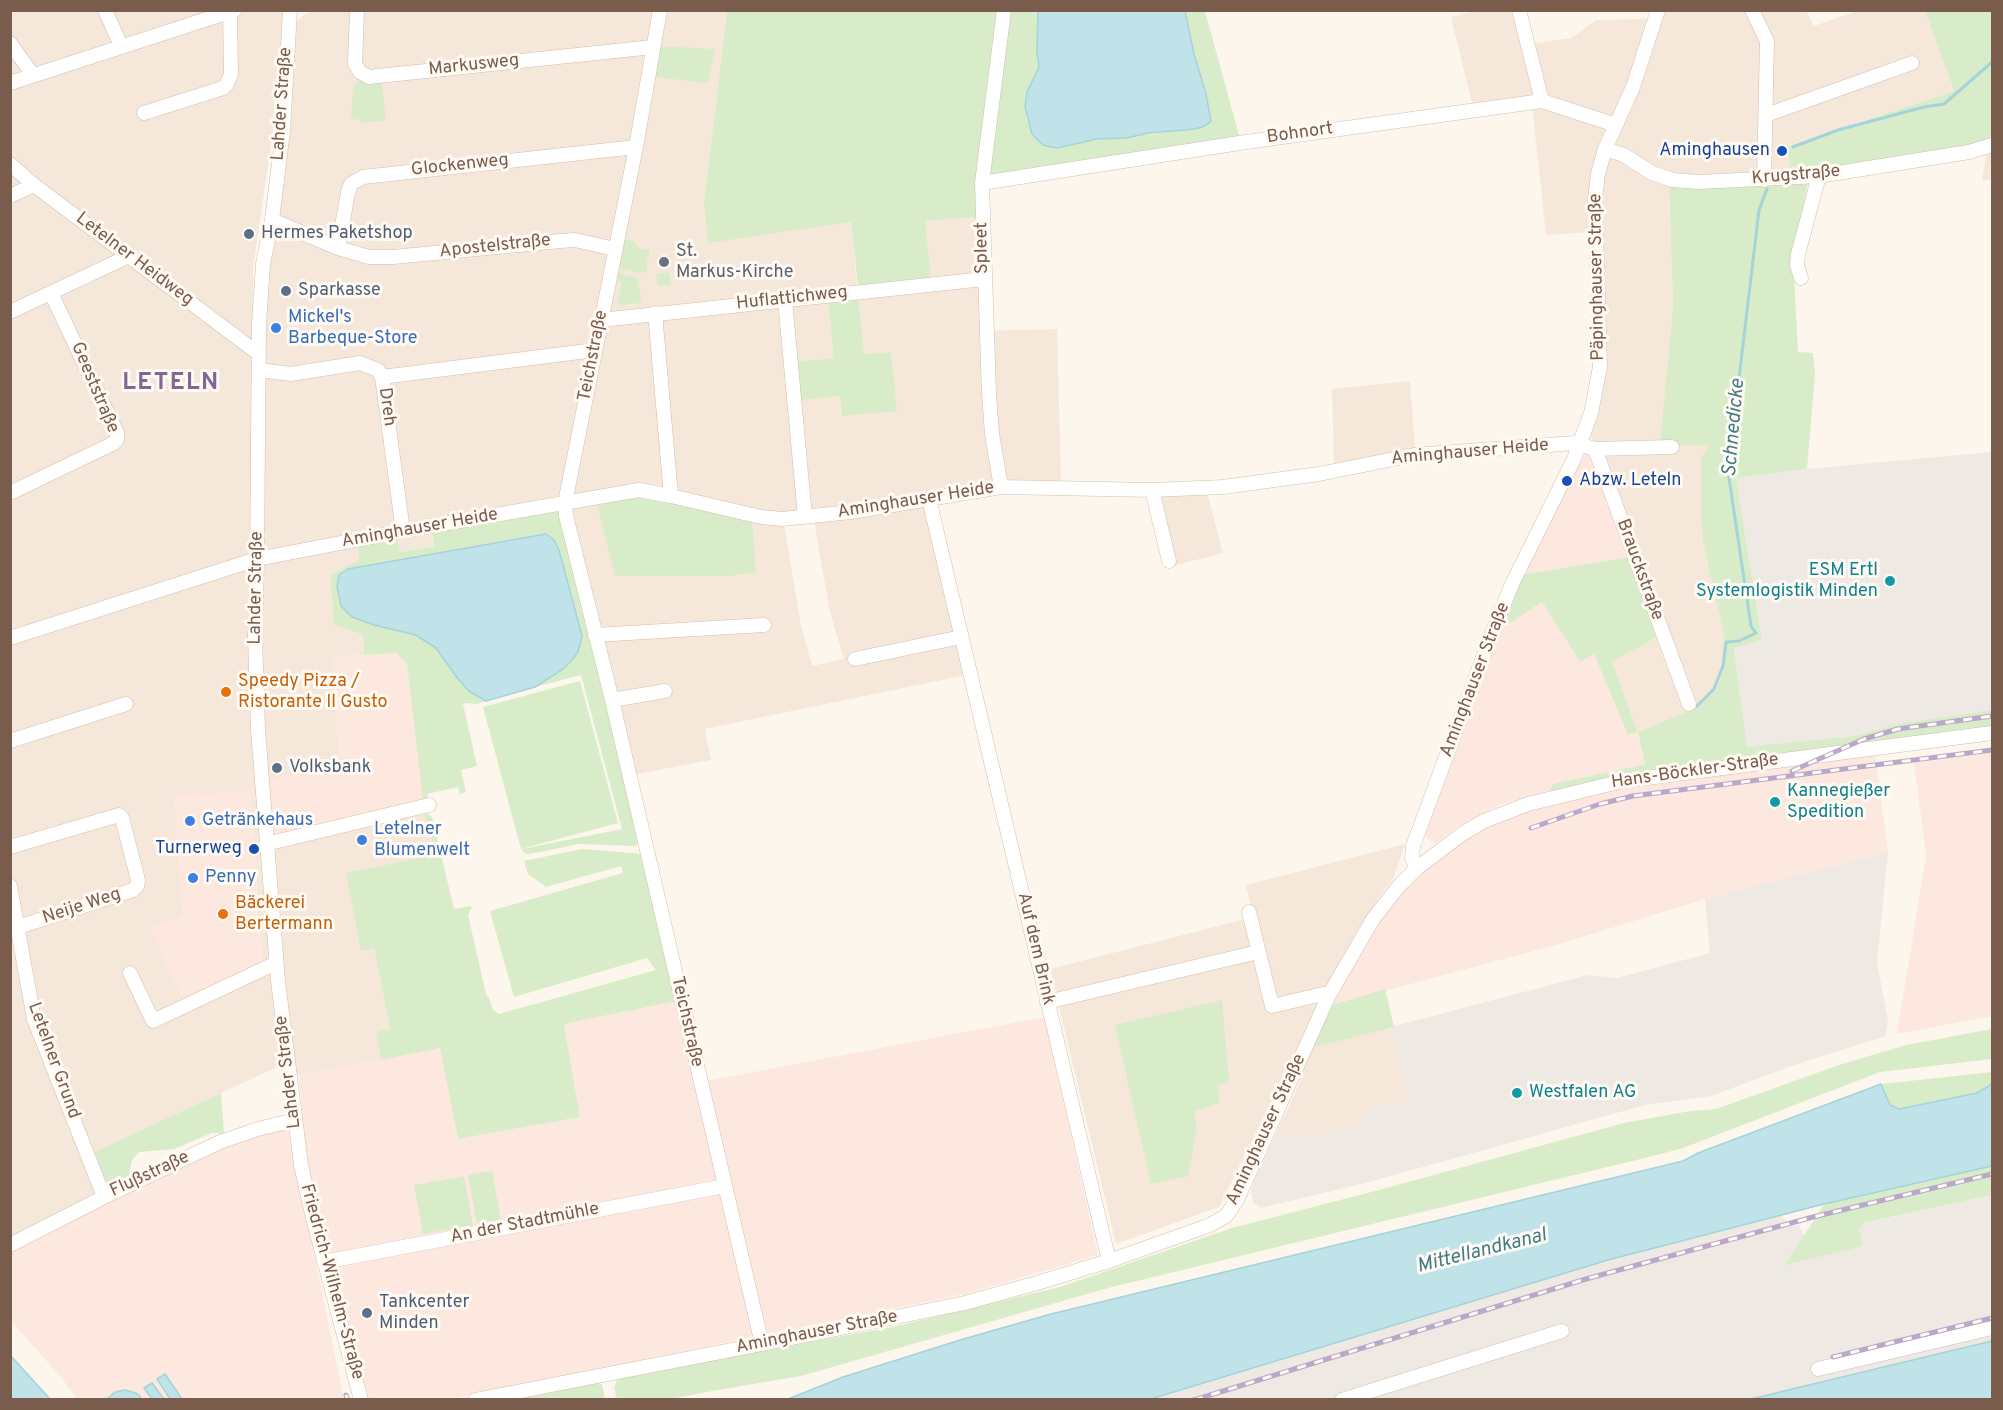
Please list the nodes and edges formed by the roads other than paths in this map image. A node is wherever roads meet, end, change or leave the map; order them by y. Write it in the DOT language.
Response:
graph roads {
  1 [pos="105,10"];
  2 [pos="290,10"];
  3 [pos="357,10"];
  4 [pos="660,10"];
  5 [pos="1004,10"];
  6 [pos="1519,10"];
  7 [pos="1658,10"];
  8 [pos="1752,10"];
  9 [pos="231,11"];
  10 [pos="10,43"];
  11 [pos="122,46"];
  12 [pos="653,47"];
  13 [pos="1912,63"];
  14 [pos="33,75"];
  15 [pos="10,83"];
  16 [pos="1542,101"];
  17 [pos="144,113"];
  18 [pos="1766,114"];
  19 [pos="1616,125"];
  20 [pos="1992,145"];
  21 [pos="636,147"];
  22 [pos="1605,149"];
  23 [pos="10,164"];
  24 [pos="1819,176"];
  25 [pos="1764,180"];
  26 [pos="982,183"];
  27 [pos="34,185"];
  28 [pos="10,196"];
  29 [pos="272,220"];
  30 [pos="338,248"];
  31 [pos="615,249"];
  32 [pos="129,256"];
  33 [pos="1802,278"];
  34 [pos="984,279"];
  35 [pos="51,293"];
  36 [pos="785,300"];
  37 [pos="10,312"];
  38 [pos="655,313"];
  39 [pos="601,320"];
  40 [pos="595,350"];
  41 [pos="259,354"];
  42 [pos="259,370"];
  43 [pos="382,377"];
  44 [pos="1581,444"];
  45 [pos="1672,447"];
  46 [pos="1595,449"];
  47 [pos="1001,487"];
  48 [pos="1152,490"];
  49 [pos="10,493"];
  50 [pos="671,496"];
  51 [pos="929,499"];
  52 [pos="565,503"];
  53 [pos="805,517"];
  54 [pos="403,531"];
  55 [pos="257,559"];
  56 [pos="1169,561"];
  57 [pos="764,625"];
  58 [pos="595,635"];
  59 [pos="961,637"];
  60 [pos="10,638"];
  61 [pos="855,659"];
  62 [pos="666,691"];
  63 [pos="612,700"];
  64 [pos="126,704"];
  65 [pos="1689,704"];
  66 [pos="1992,733"];
  67 [pos="10,741"];
  68 [pos="429,804"];
  69 [pos="266,844"];
  70 [pos="10,847"];
  71 [pos="1417,868"];
  72 [pos="10,886"];
  73 [pos="1249,912"];
  74 [pos="18,927"];
  75 [pos="1258,952"];
  76 [pos="276,963"];
  77 [pos="130,973"];
  78 [pos="1329,995"];
  79 [pos="1047,1002"];
  80 [pos="295,1120"];
  81 [pos="301,1165"];
  82 [pos="725,1186"];
  83 [pos="104,1197"];
  84 [pos="10,1245"];
  85 [pos="1109,1261"];
  86 [pos="324,1262"];
  87 [pos="1992,1328"];
  88 [pos="1562,1331"];
  89 [pos="762,1344"];
  90 [pos="1818,1369"];
  91 [pos="361,1400"];
  92 [pos="475,1400"];
  93 [pos="1342,1400"];
  1 -- 11 [label="street"];
  2 -- 29 [label="street, Lahder Straße"];
  3 -- 12 [label="street, Markusweg"];
  4 -- 12 [label="street, Teichstraße"];
  5 -- 26 [label="street, Spleet"];
  6 -- 16 [label="street"];
  7 -- 19 [label="street, Päpinghauser Straße"];
  8 -- 18 [label="street"];
  9 -- 11 [label="street"];
  9 -- 17 [label="street"];
  10 -- 14 [label="street"];
  11 -- 14 [label="street"];
  12 -- 21 [label="street, Teichstraße"];
  13 -- 18 [label="street"];
  14 -- 15 [label="street"];
  16 -- 19 [label="street, Bohnort"];
  16 -- 26 [label="street, Bohnort"];
  18 -- 25 [label="street"];
  19 -- 22 [label="street, Päpinghauser Straße"];
  20 -- 24 [label="street, Krugstraße"];
  21 -- 30 [label="street, Glockenweg"];
  21 -- 31 [label="street, Teichstraße"];
  22 -- 25 [label="street, Krugstraße"];
  22 -- 44 [label="street, Päpinghauser Straße"];
  23 -- 27 [label="street, Letelner Heidweg"];
  24 -- 25 [label="street, Krugstraße"];
  24 -- 33 [label="street"];
  26 -- 34 [label="street, Spleet"];
  27 -- 28 [label="street"];
  27 -- 32 [label="street, Letelner Heidweg"];
  29 -- 30 [label="street, Apostelstraße"];
  29 -- 41 [label="street, Lahder Straße"];
  30 -- 31 [label="street, Apostelstraße"];
  31 -- 39 [label="street, Teichstraße"];
  32 -- 35 [label="street"];
  32 -- 41 [label="street, Letelner Heidweg"];
  34 -- 36 [label="street, Huflattichweg"];
  34 -- 47 [label="street, Spleet"];
  35 -- 37 [label="street"];
  35 -- 49 [label="street, Geeststraße"];
  36 -- 38 [label="street, Huflattichweg"];
  36 -- 53 [label="street"];
  38 -- 39 [label="street, Huflattichweg"];
  38 -- 50 [label="street"];
  39 -- 40 [label="street, Teichstraße"];
  40 -- 43 [label="street"];
  40 -- 52 [label="street, Teichstraße"];
  41 -- 42 [label="street, Lahder Straße"];
  42 -- 43 [label="street, Dreh"];
  42 -- 55 [label="street, Lahder Straße"];
  43 -- 54 [label="street, Dreh"];
  44 -- 46 [label="street"];
  44 -- 48 [label="street, Aminghauser Heide"];
  44 -- 71 [label="street, Aminghauser Straße"];
  45 -- 46 [label="street"];
  46 -- 65 [label="street, Brauckstraße"];
  47 -- 48 [label="street, Aminghauser Heide"];
  47 -- 51 [label="street, Aminghauser Heide"];
  48 -- 56 [label="street"];
  50 -- 52 [label="street, Aminghauser Heide"];
  50 -- 53 [label="street, Aminghauser Heide"];
  51 -- 53 [label="street, Aminghauser Heide"];
  51 -- 59 [label="street, Auf dem Brink"];
  52 -- 54 [label="street, Aminghauser Heide"];
  52 -- 58 [label="street, Teichstraße"];
  54 -- 55 [label="street, Aminghauser Heide"];
  55 -- 60 [label="street, Aminghauser Heide"];
  55 -- 69 [label="street, Lahder Straße"];
  57 -- 58 [label="street"];
  58 -- 63 [label="street, Teichstraße"];
  59 -- 61 [label="street"];
  59 -- 79 [label="street, Auf dem Brink"];
  62 -- 63 [label="street"];
  63 -- 82 [label="street, Teichstraße"];
  64 -- 67 [label="street"];
  66 -- 71 [label="street, Hans-Böckler-Straße"];
  68 -- 69 [label="street"];
  69 -- 76 [label="street, Lahder Straße"];
  70 -- 74 [label="street, Neije Weg"];
  71 -- 78 [label="street, Aminghauser Straße"];
  72 -- 74 [label="street, Letelner Grund"];
  73 -- 75 [label="street"];
  74 -- 83 [label="street, Letelner Grund"];
  75 -- 78 [label="street"];
  75 -- 79 [label="street"];
  76 -- 77 [label="street"];
  76 -- 80 [label="street, Lahder Straße"];
  78 -- 85 [label="street, Aminghauser Straße"];
  79 -- 85 [label="street, Auf dem Brink"];
  80 -- 81 [label="street, Lahder Straße"];
  80 -- 83 [label="street, Flußstraße"];
  81 -- 86 [label="street, Friedrich-Wilhelm-Straße"];
  82 -- 86 [label="street, An der Stadtmühle"];
  82 -- 89 [label="street, Teichstraße"];
  83 -- 84 [label="street, Flußstraße"];
  85 -- 89 [label="street, Aminghauser Straße"];
  86 -- 91 [label="street, Friedrich-Wilhelm-Straße"];
  87 -- 90 [label="street"];
  88 -- 93 [label="street"];
  89 -- 92 [label="street, Aminghauser Straße"];
}
